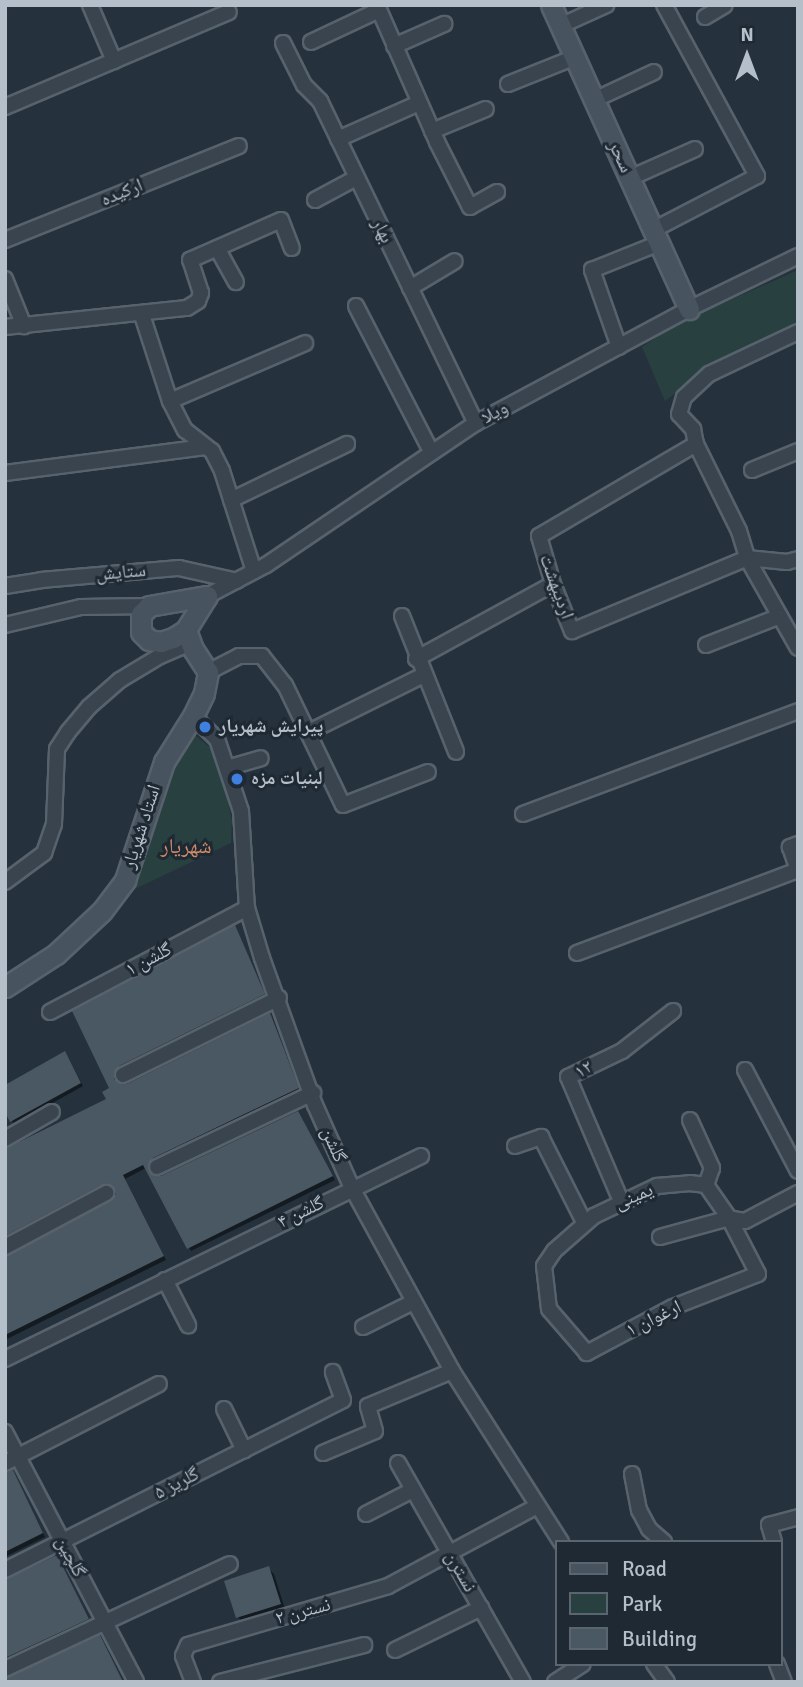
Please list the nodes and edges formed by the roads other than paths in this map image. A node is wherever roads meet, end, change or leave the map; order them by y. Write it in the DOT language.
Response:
graph roads {
  1 [pos="89,5"];
  2 [pos="551,5"];
  3 [pos="606,5"];
  4 [pos="664,5"];
  5 [pos="725,5"];
  6 [pos="378,8"];
  7 [pos="229,12"];
  8 [pos="705,17"];
  9 [pos="444,24"];
  10 [pos="560,26"];
  11 [pos="311,42"];
  12 [pos="283,43"];
  13 [pos="394,46"];
  14 [pos="575,57"];
  15 [pos="114,61"];
  16 [pos="654,72"];
  17 [pos="508,84"];
  18 [pos="594,100"];
  19 [pos="419,103"];
  20 [pos="5,107"];
  21 [pos="486,109"];
  22 [pos="432,131"];
  23 [pos="338,139"];
  24 [pos="239,146"];
  25 [pos="695,149"];
  26 [pos="356,178"];
  27 [pos="630,178"];
  28 [pos="497,192"];
  29 [pos="314,200"];
  30 [pos="656,236"];
  31 [pos="5,240"];
  32 [pos="217,248"];
  33 [pos="292,248"];
  34 [pos="798,256"];
  35 [pos="455,261"];
  36 [pos="5,279"];
  37 [pos="236,282"];
  38 [pos="410,288"];
  39 [pos="356,306"];
  40 [pos="690,309"];
  41 [pos="142,315"];
  42 [pos="24,326"];
  43 [pos="5,327"];
  44 [pos="798,332"];
  45 [pos="305,343"];
  46 [pos="619,347"];
  47 [pos="170,401"];
  48 [pos="476,423"];
  49 [pos="347,444"];
  50 [pos="696,444"];
  51 [pos="205,447"];
  52 [pos="798,451"];
  53 [pos="432,453"];
  54 [pos="752,470"];
  55 [pos="5,473"];
  56 [pos="231,500"];
  57 [pos="747,558"];
  58 [pos="798,559"];
  59 [pos="254,571"];
  60 [pos="237,581"];
  61 [pos="553,584"];
  62 [pos="5,586"];
  63 [pos="207,596"];
  64 [pos="149,606"];
  65 [pos="402,616"];
  66 [pos="780,616"];
  67 [pos="5,625"];
  68 [pos="188,637"];
  69 [pos="706,645"];
  70 [pos="798,648"];
  71 [pos="416,659"];
  72 [pos="208,672"];
  73 [pos="424,675"];
  74 [pos="798,711"];
  75 [pos="194,716"];
  76 [pos="309,732"];
  77 [pos="456,752"];
  78 [pos="261,758"];
  79 [pos="227,768"];
  80 [pos="428,772"];
  81 [pos="523,814"];
  82 [pos="798,844"];
  83 [pos="798,870"];
  84 [pos="5,882"];
  85 [pos="247,908"];
  86 [pos="577,953"];
  87 [pos="5,987"];
  88 [pos="279,999"];
  89 [pos="673,1010"];
  90 [pos="50,1012"];
  91 [pos="745,1070"];
  92 [pos="123,1075"];
  93 [pos="313,1093"];
  94 [pos="52,1112"];
  95 [pos="690,1120"];
  96 [pos="5,1139"];
  97 [pos="515,1146"];
  98 [pos="421,1156"];
  99 [pos="157,1167"];
  100 [pos="798,1171"];
  101 [pos="706,1185"];
  102 [pos="352,1188"];
  103 [pos="106,1193"];
  104 [pos="798,1194"];
  105 [pos="621,1201"];
  106 [pos="729,1218"];
  107 [pos="585,1224"];
  108 [pos="660,1237"];
  109 [pos="5,1247"];
  110 [pos="544,1266"];
  111 [pos="165,1280"];
  112 [pos="413,1303"];
  113 [pos="188,1325"];
  114 [pos="363,1326"];
  115 [pos="5,1359"];
  116 [pos="452,1371"];
  117 [pos="333,1372"];
  118 [pos="159,1384"];
  119 [pos="224,1409"];
  120 [pos="5,1432"];
  121 [pos="244,1450"];
  122 [pos="323,1453"];
  123 [pos="12,1460"];
  124 [pos="398,1463"];
  125 [pos="632,1474"];
  126 [pos="413,1490"];
  127 [pos="537,1506"];
  128 [pos="366,1514"];
  129 [pos="798,1517"];
  130 [pos="560,1540"];
  131 [pos="662,1540"];
  132 [pos="773,1540"];
  133 [pos="63,1542"];
  134 [pos="449,1552"];
  135 [pos="230,1564"];
  136 [pos="5,1570"];
  137 [pos="481,1608"];
  138 [pos="104,1621"];
  139 [pos="364,1645"];
  140 [pos="395,1650"];
  141 [pos="580,1666"];
  142 [pos="655,1666"];
  143 [pos="5,1669"];
  144 [pos="135,1682"];
  145 [pos="193,1682"];
  146 [pos="220,1682"];
  147 [pos="523,1682"];
  148 [pos="555,1682"];
  149 [pos="667,1682"];
  1 -- 15 [label="street"];
  2 -- 10 [label="street, سحر"];
  3 -- 10 [label="street"];
  4 -- 30 [label="street"];
  5 -- 8 [label="street"];
  6 -- 11 [label="street"];
  6 -- 13 [label="street"];
  7 -- 15 [label="street"];
  9 -- 13 [label="street"];
  10 -- 14 [label="street, سحر"];
  12 -- 23 [label="street, بهار"];
  13 -- 19 [label="street"];
  14 -- 17 [label="street"];
  14 -- 18 [label="street, سحر"];
  15 -- 20 [label="street"];
  16 -- 18 [label="street"];
  18 -- 27 [label="street, سحر"];
  19 -- 22 [label="street"];
  19 -- 23 [label="street"];
  21 -- 22 [label="street"];
  22 -- 28 [label="street"];
  23 -- 26 [label="street, بهار"];
  24 -- 31 [label="street, ارکیده"];
  25 -- 27 [label="street"];
  26 -- 29 [label="street"];
  26 -- 38 [label="street, بهار"];
  27 -- 30 [label="street, سحر"];
  30 -- 40 [label="street, سحر"];
  30 -- 46 [label="street"];
  32 -- 33 [label="street"];
  32 -- 37 [label="street"];
  32 -- 41 [label="street"];
  34 -- 40 [label="street, ویلا"];
  35 -- 38 [label="street"];
  36 -- 42 [label="street"];
  38 -- 48 [label="street, بهار"];
  39 -- 53 [label="street"];
  40 -- 46 [label="street, ویلا"];
  41 -- 42 [label="street"];
  41 -- 47 [label="street"];
  42 -- 43 [label="street"];
  44 -- 50 [label="street"];
  45 -- 47 [label="street"];
  46 -- 48 [label="street, ویلا"];
  47 -- 51 [label="street"];
  48 -- 53 [label="street, ویلا"];
  49 -- 56 [label="street"];
  50 -- 57 [label="street"];
  50 -- 61 [label="street, اردیبهشت"];
  51 -- 55 [label="street"];
  51 -- 56 [label="street"];
  52 -- 54 [label="street"];
  53 -- 59 [label="street, ویلا"];
  56 -- 59 [label="street"];
  57 -- 58 [label="street, اردیبهشت"];
  57 -- 61 [label="street, اردیبهشت"];
  57 -- 66 [label="street"];
  59 -- 60 [label="street, ویلا"];
  60 -- 62 [label="street, ستایش"];
  60 -- 63 [label="street, ویلا"];
  61 -- 71 [label="street"];
  63 -- 64 [label="street"];
  63 -- 68 [label="street"];
  64 -- 67 [label="street"];
  64 -- 68 [label="street"];
  65 -- 71 [label="street"];
  66 -- 69 [label="street"];
  66 -- 70 [label="street"];
  68 -- 72 [label="street"];
  68 -- 84 [label="street"];
  71 -- 73 [label="street"];
  72 -- 75 [label="street, استاد شهریار"];
  72 -- 76 [label="street"];
  73 -- 76 [label="street"];
  73 -- 77 [label="street"];
  74 -- 81 [label="street"];
  75 -- 79 [label="street, گلشن"];
  75 -- 87 [label="street, استاد شهریار"];
  76 -- 80 [label="street"];
  78 -- 79 [label="street"];
  79 -- 85 [label="street, گلشن"];
  82 -- 83 [label="street"];
  83 -- 86 [label="street"];
  85 -- 88 [label="street, گلشن"];
  85 -- 90 [label="street, گلشن ۱"];
  88 -- 92 [label="street"];
  88 -- 93 [label="street, گلشن"];
  89 -- 105 [label="street, ۱۲"];
  91 -- 100 [label="street"];
  93 -- 99 [label="street"];
  93 -- 102 [label="street, گلشن"];
  94 -- 96 [label="street"];
  95 -- 101 [label="street"];
  97 -- 107 [label="street"];
  98 -- 102 [label="street, گلشن ۴"];
  101 -- 105 [label="street, یمینی"];
  101 -- 106 [label="street"];
  102 -- 111 [label="street, گلشن ۴"];
  102 -- 112 [label="street, گلشن"];
  103 -- 109 [label="street"];
  104 -- 106 [label="street"];
  105 -- 107 [label="street, یمینی"];
  106 -- 108 [label="street"];
  106 -- 110 [label="street, ارغوان ۱"];
  107 -- 110 [label="street, یمینی"];
  111 -- 113 [label="street"];
  111 -- 115 [label="street, گلشن ۴"];
  112 -- 114 [label="street"];
  112 -- 116 [label="street, گلشن"];
  116 -- 122 [label="street"];
  116 -- 127 [label="street, گلشن"];
  117 -- 121 [label="street, گلریز ۵"];
  118 -- 123 [label="street"];
  119 -- 121 [label="street"];
  120 -- 123 [label="street, گلچین"];
  121 -- 133 [label="street, گلریز ۵"];
  123 -- 133 [label="street, گلچین"];
  124 -- 126 [label="street, نسترن"];
  125 -- 131 [label="street"];
  126 -- 128 [label="street"];
  126 -- 134 [label="street, نسترن"];
  127 -- 130 [label="street, گلشن"];
  127 -- 134 [label="street, نسترن ۲"];
  129 -- 132 [label="street"];
  133 -- 136 [label="street, گلریز ۵"];
  133 -- 138 [label="street, گلچین"];
  134 -- 137 [label="street, نسترن"];
  134 -- 145 [label="street, نسترن ۲"];
  135 -- 138 [label="street"];
  137 -- 140 [label="street"];
  137 -- 147 [label="street, نسترن"];
  138 -- 143 [label="street"];
  138 -- 144 [label="street, گلچین"];
  139 -- 146 [label="street"];
  141 -- 148 [label="street"];
  142 -- 149 [label="street"];
}
